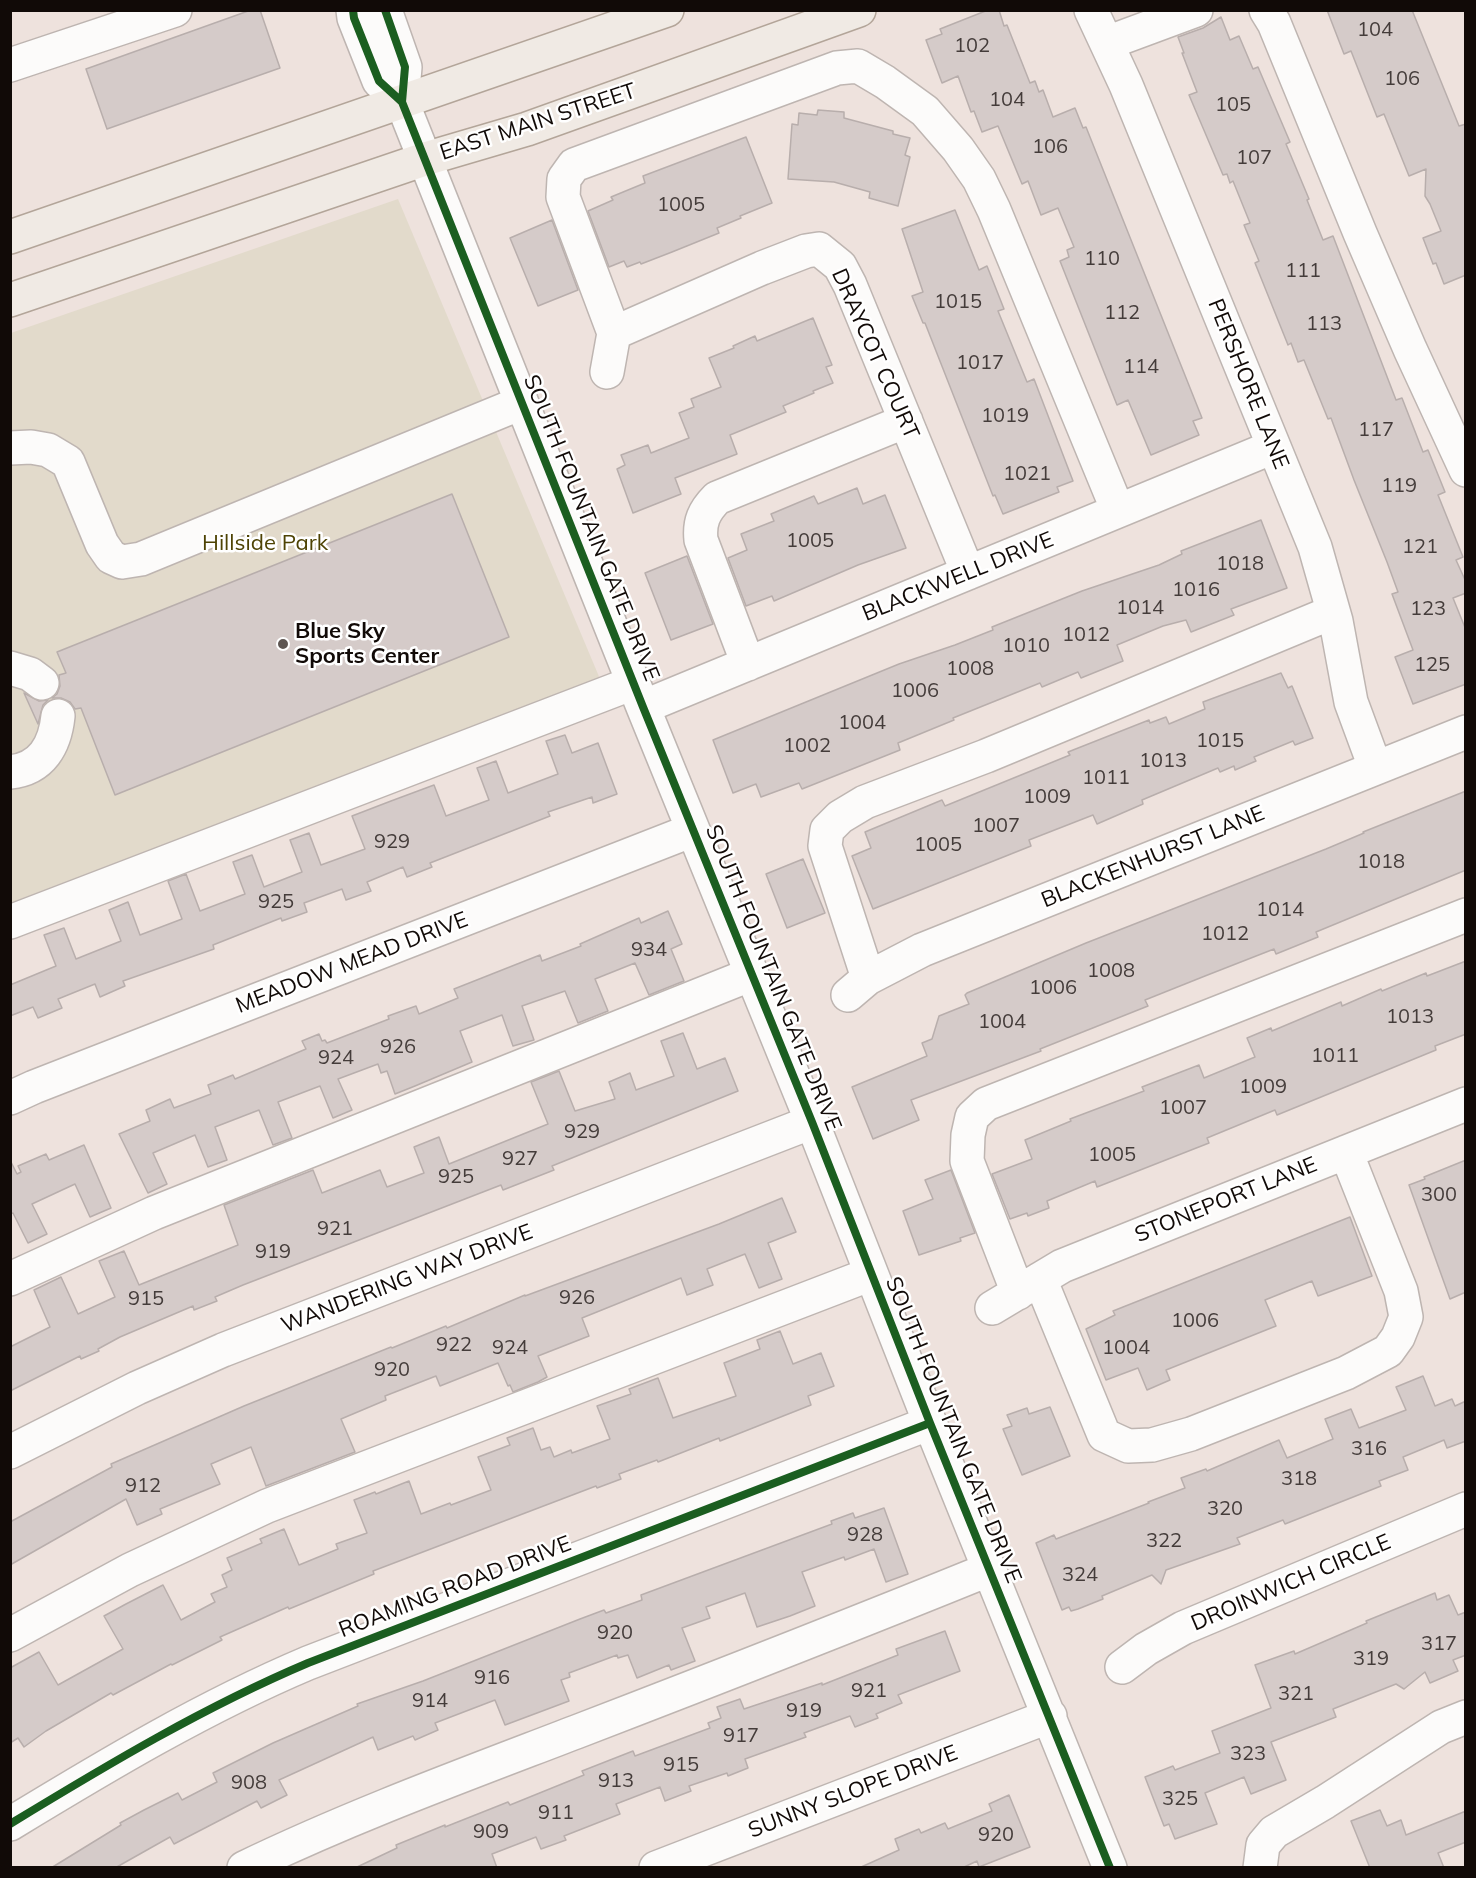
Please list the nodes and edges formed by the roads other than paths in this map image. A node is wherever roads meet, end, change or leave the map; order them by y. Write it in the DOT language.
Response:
graph roads {
  1 [pos="175,10"];
  2 [pos="353,10"];
  3 [pos="386,10"];
  4 [pos="859,10"];
  5 [pos="1091,10"];
  6 [pos="1196,10"];
  7 [pos="1266,10"];
  8 [pos="658,12"];
  9 [pos="1107,44"];
  10 [pos="10,65"];
  11 [pos="402,102"];
  12 [pos="425,159"];
  13 [pos="10,237"];
  14 [pos="10,300"];
  15 [pos="614,333"];
  16 [pos="608,372"];
  17 [pos="522,402"];
  18 [pos="906,421"];
  19 [pos="1273,447"];
  20 [pos="10,448"];
  21 [pos="1466,470"];
  22 [pos="1118,511"];
  23 [pos="968,573"];
  24 [pos="1333,612"];
  25 [pos="748,664"];
  26 [pos="10,668"];
  27 [pos="42,683"];
  28 [pos="638,695"];
  29 [pos="58,716"];
  30 [pos="1466,732"];
  31 [pos="1375,767"];
  32 [pos="10,772"];
  33 [pos="693,830"];
  34 [pos="1466,915"];
  35 [pos="10,922"];
  36 [pos="752,974"];
  37 [pos="10,1098"];
  38 [pos="1466,1104"];
  39 [pos="812,1122"];
  40 [pos="1346,1152"];
  41 [pos="871,1274"];
  42 [pos="10,1279"];
  43 [pos="1016,1293"];
  44 [pos="930,1423"];
  45 [pos="10,1452"];
  46 [pos="1466,1509"];
  47 [pos="990,1569"];
  48 [pos="10,1635"];
  49 [pos="1122,1667"];
  50 [pos="1050,1716"];
  51 [pos="1466,1717"];
  52 [pos="10,1824"];
  53 [pos="1106,1866"];
  54 [pos="244,1868"];
  55 [pos="656,1868"];
  56 [pos="1260,1868"];
  1 -- 10 [label="street"];
  2 -- 11 [label="street"];
  3 -- 11 [label="street"];
  4 -- 12 [label="main road, EAST MAIN STREET"];
  5 -- 9 [label="street, PERSHORE LANE"];
  6 -- 9 [label="street"];
  7 -- 21 [label="street"];
  8 -- 11 [label="main road"];
  9 -- 19 [label="street, PERSHORE LANE"];
  11 -- 12 [label="street, SOUTH FOUNTAIN GATE DRIVE"];
  11 -- 13 [label="main road"];
  12 -- 14 [label="main road, EAST MAIN STREET"];
  12 -- 17 [label="street, SOUTH FOUNTAIN GATE DRIVE"];
  15 -- 16 [label="street"];
  15 -- 18 [label="street, DRAYCOT COURT"];
  15 -- 22 [label="street"];
  17 -- 20 [label="street"];
  17 -- 28 [label="street, SOUTH FOUNTAIN GATE DRIVE"];
  18 -- 23 [label="street, DRAYCOT COURT"];
  18 -- 25 [label="street"];
  19 -- 22 [label="street, BLACKWELL DRIVE"];
  19 -- 24 [label="street, PERSHORE LANE"];
  22 -- 23 [label="street, BLACKWELL DRIVE"];
  23 -- 25 [label="street, BLACKWELL DRIVE"];
  24 -- 31 [label="street, PERSHORE LANE"];
  24 -- 31 [label="street, BLACKENHURST LANE"];
  25 -- 28 [label="street, BLACKWELL DRIVE"];
  26 -- 27 [label="street"];
  28 -- 33 [label="street, SOUTH FOUNTAIN GATE DRIVE"];
  28 -- 35 [label="street, BLACKWELL DRIVE"];
  29 -- 32 [label="street"];
  30 -- 31 [label="street, BLACKENHURST LANE"];
  33 -- 36 [label="street, SOUTH FOUNTAIN GATE DRIVE"];
  33 -- 37 [label="street, MEADOW MEAD DRIVE"];
  34 -- 43 [label="street"];
  36 -- 39 [label="street, SOUTH FOUNTAIN GATE DRIVE"];
  36 -- 42 [label="street"];
  38 -- 40 [label="street, STONEPORT LANE"];
  39 -- 41 [label="street, SOUTH FOUNTAIN GATE DRIVE"];
  39 -- 45 [label="street, WANDERING WAY DRIVE"];
  40 -- 43 [label="street, STONEPORT LANE"];
  40 -- 43 [label="street"];
  41 -- 44 [label="street, SOUTH FOUNTAIN GATE DRIVE"];
  41 -- 48 [label="street"];
  44 -- 47 [label="street, SOUTH FOUNTAIN GATE DRIVE"];
  44 -- 52 [label="street, ROAMING ROAD DRIVE"];
  46 -- 49 [label="street, DROINWICH CIRCLE"];
  47 -- 50 [label="street, SOUTH FOUNTAIN GATE DRIVE"];
  47 -- 54 [label="street"];
  50 -- 53 [label="street, SOUTH FOUNTAIN GATE DRIVE"];
  50 -- 55 [label="street, SUNNY SLOPE DRIVE"];
  51 -- 56 [label="street"];
}
